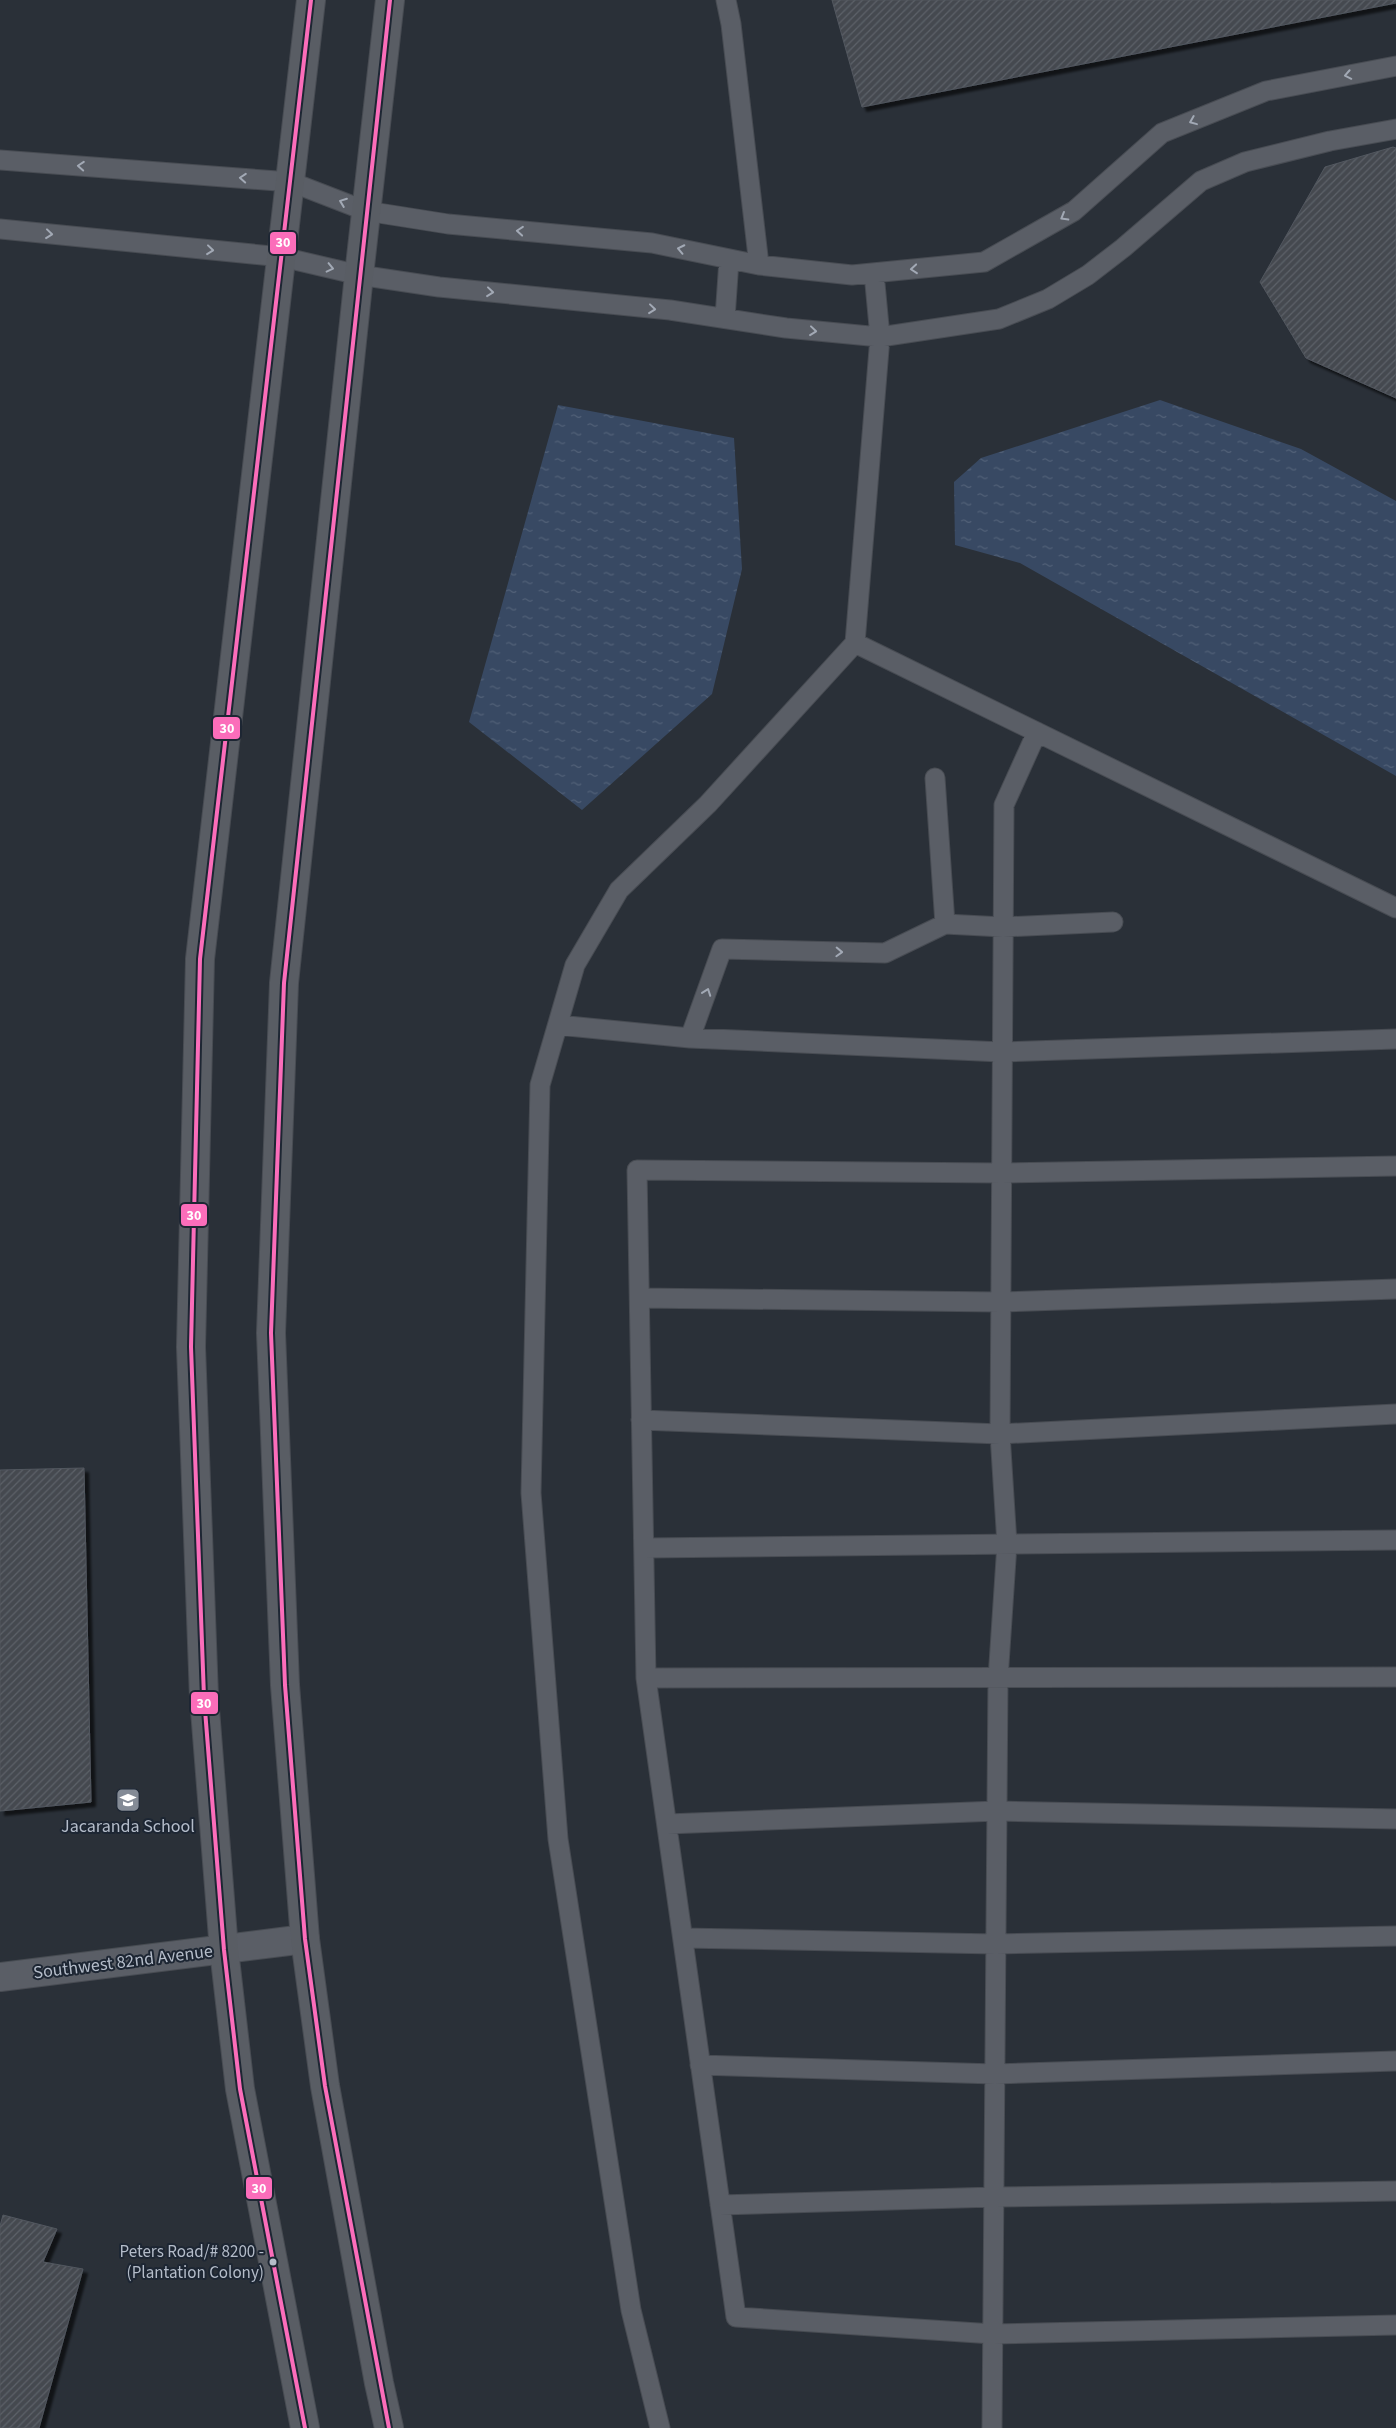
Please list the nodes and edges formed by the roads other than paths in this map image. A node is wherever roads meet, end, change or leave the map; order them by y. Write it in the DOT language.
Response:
graph roads {
  1 [pos="311,0"];
  2 [pos="390,0"];
  3 [pos="726,0"];
  4 [pos="1396,66"];
  5 [pos="1396,129"];
  6 [pos="0,160"];
  7 [pos="291,182"];
  8 [pos="366,211"];
  9 [pos="0,229"];
  10 [pos="282,257"];
  11 [pos="729,260"];
  12 [pos="759,265"];
  13 [pos="874,273"];
  14 [pos="359,275"];
  15 [pos="726,318"];
  16 [pos="880,337"];
  17 [pos="855,644"];
  18 [pos="1037,732"];
  19 [pos="935,778"];
  20 [pos="1396,908"];
  21 [pos="1113,922"];
  22 [pos="945,924"];
  23 [pos="1003,927"];
  24 [pos="558,1025"];
  25 [pos="690,1038"];
  26 [pos="1396,1039"];
  27 [pos="1002,1052"];
  28 [pos="1396,1166"];
  29 [pos="1002,1173"];
  30 [pos="1396,1289"];
  31 [pos="640,1298"];
  32 [pos="1000,1302"];
  33 [pos="1396,1414"];
  34 [pos="641,1420"];
  35 [pos="1000,1434"];
  36 [pos="1396,1540"];
  37 [pos="1007,1544"];
  38 [pos="644,1548"];
  39 [pos="1396,1677"];
  40 [pos="646,1678"];
  41 [pos="998,1679"];
  42 [pos="997,1811"];
  43 [pos="1396,1819"];
  44 [pos="667,1824"];
  45 [pos="1396,1936"];
  46 [pos="683,1938"];
  47 [pos="305,1939"];
  48 [pos="996,1944"];
  49 [pos="224,1950"];
  50 [pos="0,1978"];
  51 [pos="1396,2061"];
  52 [pos="700,2065"];
  53 [pos="995,2074"];
  54 [pos="1396,2191"];
  55 [pos="994,2197"];
  56 [pos="720,2204"];
  57 [pos="1396,2325"];
  58 [pos="993,2334"];
  59 [pos="305,2428"];
  60 [pos="389,2428"];
  61 [pos="660,2428"];
  62 [pos="992,2428"];
  1 -- 7 [label="main road"];
  2 -- 8 [label="main road"];
  3 -- 12 [label="lane"];
  4 -- 13 [label="lane, one-way"];
  5 -- 16 [label="lane"];
  7 -- 6 [label="lane, one-way"];
  8 -- 7 [label="lane, one-way"];
  7 -- 10 [label="main road"];
  11 -- 8 [label="lane, one-way"];
  8 -- 14 [label="main road"];
  9 -- 10 [label="lane, one-way"];
  10 -- 14 [label="lane, one-way"];
  10 -- 49 [label="main road"];
  11 -- 12 [label="lane"];
  11 -- 15 [label="lane"];
  12 -- 13 [label="lane"];
  13 -- 16 [label="lane"];
  14 -- 15 [label="lane, one-way"];
  14 -- 47 [label="main road"];
  15 -- 16 [label="lane, one-way"];
  16 -- 17 [label="lane"];
  17 -- 18 [label="lane"];
  17 -- 24 [label="lane"];
  18 -- 20 [label="lane"];
  18 -- 23 [label="lane"];
  19 -- 22 [label="lane"];
  21 -- 23 [label="lane"];
  22 -- 23 [label="lane"];
  25 -- 22 [label="lane, one-way"];
  23 -- 27 [label="lane"];
  24 -- 25 [label="lane"];
  24 -- 61 [label="lane"];
  25 -- 27 [label="lane"];
  26 -- 27 [label="lane"];
  27 -- 29 [label="lane"];
  28 -- 29 [label="lane"];
  29 -- 31 [label="lane"];
  29 -- 32 [label="lane"];
  30 -- 32 [label="lane"];
  31 -- 32 [label="lane"];
  31 -- 34 [label="lane"];
  32 -- 35 [label="lane"];
  33 -- 35 [label="lane"];
  34 -- 35 [label="lane"];
  34 -- 38 [label="lane"];
  35 -- 37 [label="lane"];
  36 -- 37 [label="lane"];
  37 -- 38 [label="lane"];
  37 -- 41 [label="lane"];
  38 -- 40 [label="lane"];
  39 -- 41 [label="lane"];
  40 -- 41 [label="lane"];
  40 -- 44 [label="lane"];
  41 -- 42 [label="lane"];
  42 -- 43 [label="lane"];
  42 -- 44 [label="lane"];
  42 -- 48 [label="lane"];
  44 -- 46 [label="lane"];
  45 -- 48 [label="lane"];
  46 -- 48 [label="lane"];
  46 -- 52 [label="lane"];
  47 -- 49 [label="street, Southwest 82nd Avenue"];
  47 -- 60 [label="main road"];
  48 -- 53 [label="lane"];
  49 -- 50 [label="street, Southwest 82nd Avenue"];
  49 -- 59 [label="main road"];
  51 -- 53 [label="lane"];
  52 -- 53 [label="lane"];
  52 -- 56 [label="lane"];
  53 -- 55 [label="lane"];
  54 -- 55 [label="lane"];
  55 -- 56 [label="lane"];
  55 -- 58 [label="lane"];
  56 -- 58 [label="lane"];
  57 -- 58 [label="lane"];
  58 -- 62 [label="lane"];
}
